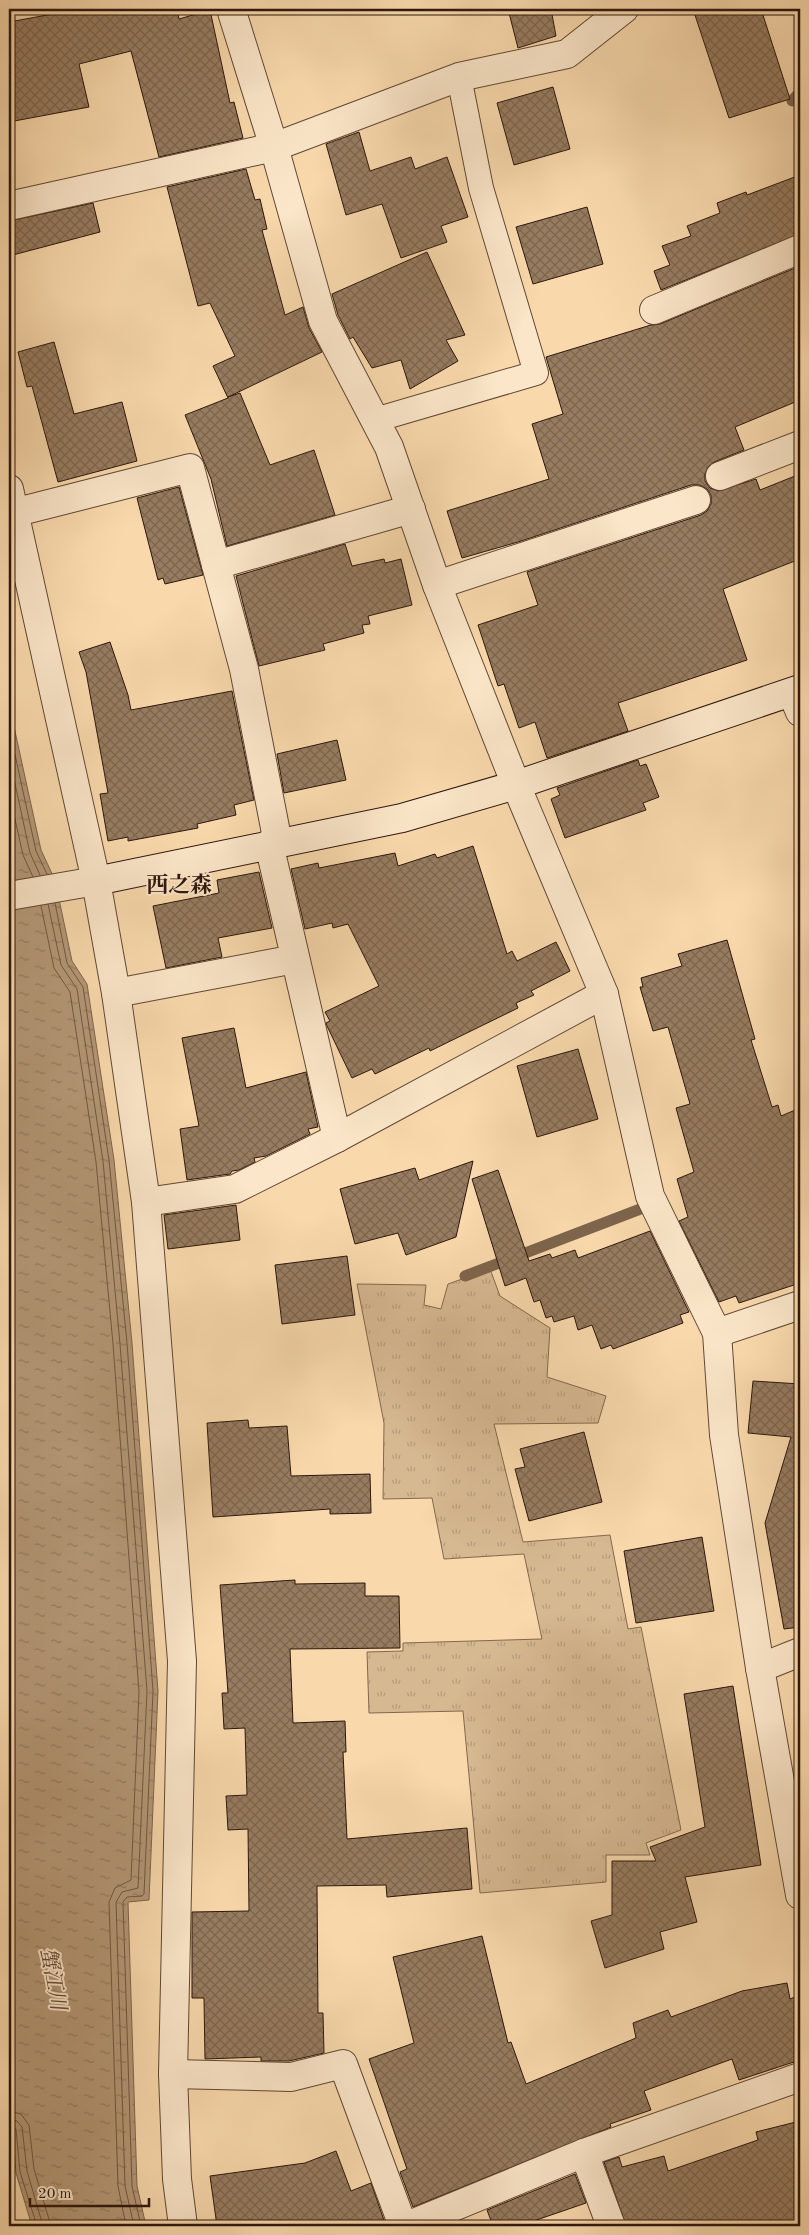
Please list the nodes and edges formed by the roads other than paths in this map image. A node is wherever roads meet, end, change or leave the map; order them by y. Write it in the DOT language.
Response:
graph roads {
  1 [pos="231,9"];
  2 [pos="624,9"];
  3 [pos="459,77"];
  4 [pos="274,147"];
  5 [pos="9,206"];
  6 [pos="800,249"];
  7 [pos="654,310"];
  8 [pos="375,420"];
  9 [pos="800,445"];
  10 [pos="720,476"];
  11 [pos="696,500"];
  12 [pos="11,501"];
  13 [pos="411,509"];
  14 [pos="216,565"];
  15 [pos="437,585"];
  16 [pos="798,698"];
  17 [pos="516,785"];
  18 [pos="273,844"];
  19 [pos="96,881"];
  20 [pos="9,896"];
  21 [pos="295,959"];
  22 [pos="116,993"];
  23 [pos="604,994"];
  24 [pos="337,1138"];
  25 [pos="146,1202"];
  26 [pos="800,1305"];
  27 [pos="717,1333"];
  28 [pos="800,1652"];
  29 [pos="760,1668"];
  30 [pos="790,1779"];
  31 [pos="800,1896"];
  32 [pos="173,2074"];
  33 [pos="800,2077"];
  34 [pos="584,2153"];
  35 [pos="183,2226"];
  36 [pos="403,2226"];
  37 [pos="407,2226"];
  38 [pos="611,2226"];
  1 -- 4 [label="street"];
  2 -- 3 [label="street"];
  3 -- 4 [label="street"];
  3 -- 8 [label="lane"];
  4 -- 5 [label="street"];
  4 -- 8 [label="street"];
  6 -- 7 [label="street"];
  8 -- 13 [label="street"];
  9 -- 10 [label="street"];
  11 -- 15 [label="street"];
  12 -- 14 [label="street"];
  12 -- 19 [label="street"];
  13 -- 14 [label="street"];
  13 -- 15 [label="street"];
  14 -- 18 [label="street"];
  15 -- 17 [label="street"];
  16 -- 17 [label="street"];
  17 -- 18 [label="street"];
  17 -- 23 [label="street"];
  18 -- 19 [label="street"];
  18 -- 21 [label="street"];
  19 -- 20 [label="street"];
  19 -- 22 [label="street"];
  21 -- 22 [label="street"];
  21 -- 24 [label="street"];
  22 -- 25 [label="street"];
  23 -- 24 [label="street"];
  23 -- 27 [label="street"];
  24 -- 25 [label="street"];
  25 -- 32 [label="street"];
  26 -- 27 [label="street"];
  27 -- 29 [label="street"];
  28 -- 29 [label="street"];
  29 -- 30 [label="street"];
  30 -- 31 [label="street"];
  32 -- 35 [label="street"];
  32 -- 36 [label="street"];
  33 -- 34 [label="street"];
  34 -- 37 [label="street"];
  34 -- 38 [label="street"];
}
